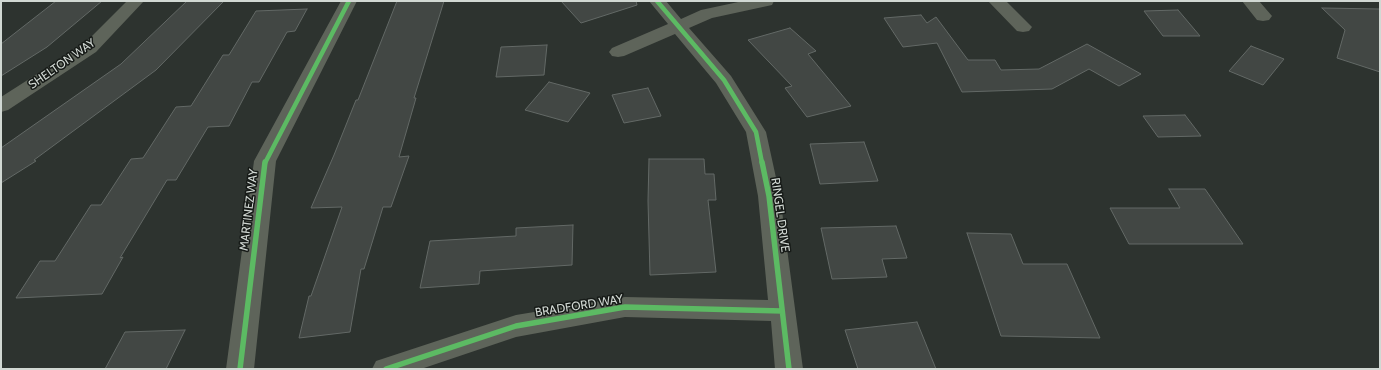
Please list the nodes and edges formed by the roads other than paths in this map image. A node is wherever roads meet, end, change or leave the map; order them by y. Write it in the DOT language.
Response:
graph roads {
  1 [pos="136,1"];
  2 [pos="349,1"];
  3 [pos="657,1"];
  4 [pos="766,1"];
  5 [pos="996,1"];
  6 [pos="1250,1"];
  7 [pos="1263,16"];
  8 [pos="678,26"];
  9 [pos="1023,27"];
  10 [pos="618,52"];
  11 [pos="1,106"];
  12 [pos="782,311"];
  13 [pos="240,369"];
  14 [pos="386,369"];
  15 [pos="789,369"];
  1 -- 11 [label="street, SHELTON WAY"];
  2 -- 13 [label="street, MARTINEZ WAY"];
  3 -- 8 [label="street, RINGEL DRIVE"];
  4 -- 8 [label="street"];
  5 -- 9 [label="street"];
  6 -- 7 [label="street"];
  8 -- 10 [label="street"];
  8 -- 12 [label="street, RINGEL DRIVE"];
  12 -- 14 [label="street, BRADFORD WAY"];
  12 -- 15 [label="street, RINGEL DRIVE"];
}
